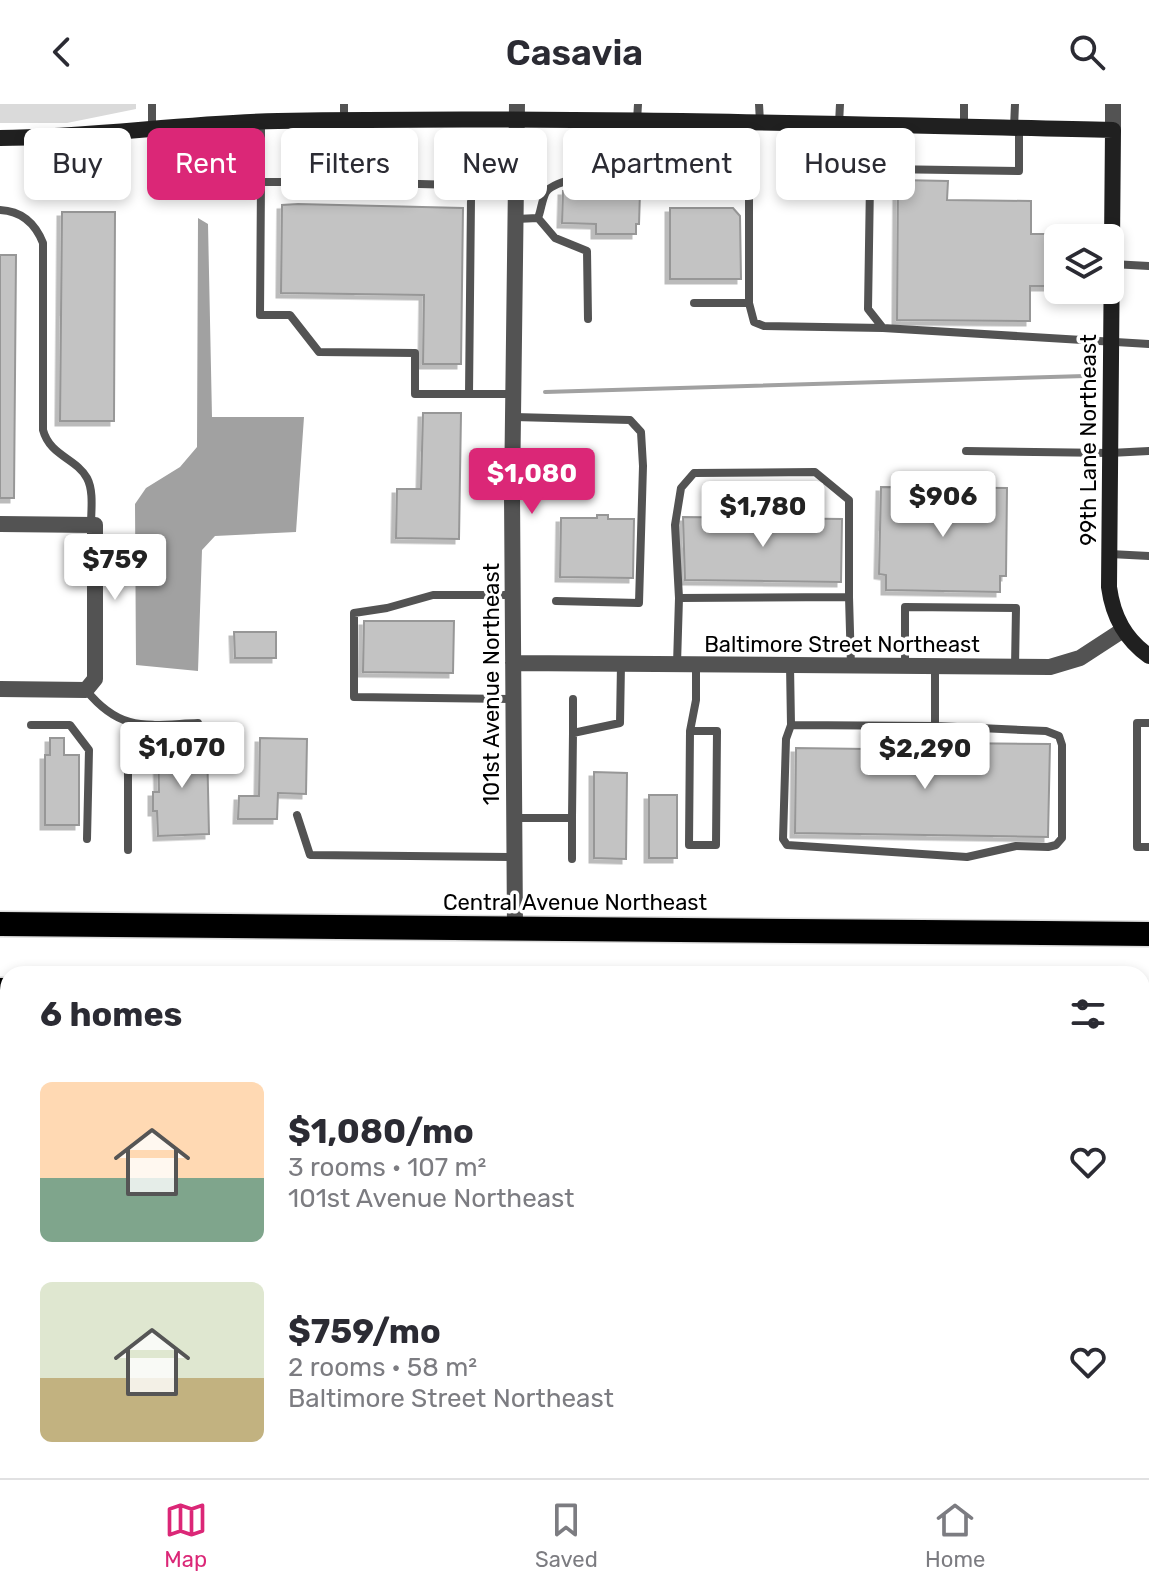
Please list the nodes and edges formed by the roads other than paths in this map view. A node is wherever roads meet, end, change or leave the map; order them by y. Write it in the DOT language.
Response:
graph roads {
  1 [pos="152,104"];
  2 [pos="638,104"];
  3 [pos="759,104"];
  4 [pos="840,104"];
  5 [pos="964,104"];
  6 [pos="1015,104"];
  7 [pos="1113,104"];
  8 [pos="344,112"];
  9 [pos="517,112"];
  10 [pos="604,121"];
  11 [pos="637,121"];
  12 [pos="261,122"];
  13 [pos="755,123"];
  14 [pos="839,124"];
  15 [pos="883,125"];
  16 [pos="964,127"];
  17 [pos="147,128"];
  18 [pos="152,128"];
  19 [pos="261,128"];
  20 [pos="754,128"];
  21 [pos="1017,128"];
  22 [pos="1113,130"];
  23 [pos="0,138"];
  24 [pos="915,169"];
  25 [pos="418,184"];
  26 [pos="261,200"];
  27 [pos="748,200"];
  28 [pos="870,200"];
  29 [pos="0,210"];
  30 [pos="538,218"];
  31 [pos="516,219"];
  32 [pos="1112,224"];
  33 [pos="1124,265"];
  34 [pos="1149,266"];
  35 [pos="694,303"];
  36 [pos="749,303"];
  37 [pos="1111,304"];
  38 [pos="588,319"];
  39 [pos="883,328"];
  40 [pos="1110,341"];
  41 [pos="1149,344"];
  42 [pos="469,394"];
  43 [pos="514,394"];
  44 [pos="514,417"];
  45 [pos="966,451"];
  46 [pos="1149,451"];
  47 [pos="1110,453"];
  48 [pos="0,524"];
  49 [pos="91,525"];
  50 [pos="1109,554"];
  51 [pos="1149,556"];
  52 [pos="513,595"];
  53 [pos="849,597"];
  54 [pos="679,598"];
  55 [pos="556,601"];
  56 [pos="1123,630"];
  57 [pos="1149,656"];
  58 [pos="513,663"];
  59 [pos="621,664"];
  60 [pos="677,665"];
  61 [pos="696,665"];
  62 [pos="790,665"];
  63 [pos="851,666"];
  64 [pos="905,666"];
  65 [pos="935,667"];
  66 [pos="1015,667"];
  67 [pos="90,684"];
  68 [pos="0,689"];
  69 [pos="513,699"];
  70 [pos="573,699"];
  71 [pos="128,723"];
  72 [pos="198,723"];
  73 [pos="1149,723"];
  74 [pos="31,725"];
  75 [pos="791,725"];
  76 [pos="935,726"];
  77 [pos="690,731"];
  78 [pos="573,733"];
  79 [pos="297,815"];
  80 [pos="514,818"];
  81 [pos="572,818"];
  82 [pos="87,839"];
  83 [pos="1149,847"];
  84 [pos="128,850"];
  85 [pos="514,857"];
  86 [pos="572,859"];
  87 [pos="0,924"];
  88 [pos="515,928"];
  89 [pos="1149,934"];
  1 -- 18 [label="lane"];
  2 -- 11 [label="lane"];
  3 -- 13 [label="lane"];
  4 -- 14 [label="lane"];
  5 -- 16 [label="lane"];
  6 -- 21 [label="lane"];
  7 -- 22 [label="street, 99th Lane Northeast"];
  8 -- 9 [label="street"];
  8 -- 12 [label="street"];
  9 -- 10 [label="street"];
  9 -- 31 [label="street, 101st Avenue Northeast"];
  10 -- 11 [label="street"];
  10 -- 30 [label="lane"];
  11 -- 13 [label="street"];
  12 -- 18 [label="street"];
  12 -- 19 [label="lane"];
  13 -- 14 [label="street"];
  13 -- 20 [label="lane"];
  14 -- 15 [label="street"];
  15 -- 16 [label="street"];
  16 -- 21 [label="street"];
  17 -- 23 [label="street"];
  21 -- 22 [label="street"];
  21 -- 24 [label="lane"];
  22 -- 32 [label="street, 99th Lane Northeast"];
  25 -- 42 [label="lane"];
  26 -- 42 [label="lane"];
  27 -- 36 [label="lane"];
  28 -- 39 [label="lane"];
  29 -- 49 [label="lane"];
  30 -- 31 [label="lane"];
  30 -- 38 [label="lane"];
  31 -- 43 [label="street, 101st Avenue Northeast"];
  33 -- 34 [label="lane"];
  35 -- 36 [label="lane"];
  36 -- 39 [label="lane"];
  37 -- 40 [label="street, 99th Lane Northeast"];
  39 -- 40 [label="lane"];
  40 -- 41 [label="lane"];
  40 -- 47 [label="street, 99th Lane Northeast"];
  42 -- 43 [label="lane"];
  43 -- 44 [label="street, 101st Avenue Northeast"];
  44 -- 52 [label="street, 101st Avenue Northeast"];
  44 -- 55 [label="lane"];
  45 -- 47 [label="lane"];
  46 -- 47 [label="lane"];
  47 -- 50 [label="street, 99th Lane Northeast"];
  48 -- 49 [label="street"];
  49 -- 67 [label="street"];
  50 -- 51 [label="lane"];
  50 -- 56 [label="street, 99th Lane Northeast"];
  52 -- 58 [label="street, 101st Avenue Northeast"];
  52 -- 69 [label="lane"];
  53 -- 54 [label="lane"];
  53 -- 54 [label="lane"];
  53 -- 63 [label="lane"];
  54 -- 60 [label="lane"];
  56 -- 57 [label="street"];
  56 -- 66 [label="street, Baltimore Street Northeast"];
  58 -- 59 [label="street, Baltimore Street Northeast"];
  58 -- 69 [label="street, 101st Avenue Northeast"];
  59 -- 60 [label="street, Baltimore Street Northeast"];
  59 -- 78 [label="lane"];
  60 -- 61 [label="street, Baltimore Street Northeast"];
  61 -- 62 [label="street, Baltimore Street Northeast"];
  61 -- 77 [label="lane"];
  62 -- 63 [label="street, Baltimore Street Northeast"];
  62 -- 75 [label="lane"];
  63 -- 64 [label="street, Baltimore Street Northeast"];
  64 -- 65 [label="street, Baltimore Street Northeast"];
  64 -- 66 [label="lane"];
  65 -- 66 [label="street, Baltimore Street Northeast"];
  65 -- 76 [label="lane"];
  67 -- 68 [label="street"];
  67 -- 71 [label="lane"];
  69 -- 80 [label="street, 101st Avenue Northeast"];
  70 -- 78 [label="lane"];
  71 -- 72 [label="lane"];
  71 -- 84 [label="lane"];
  73 -- 83 [label="lane"];
  74 -- 82 [label="lane"];
  75 -- 76 [label="lane"];
  75 -- 76 [label="lane"];
  77 -- 77 [label="lane"];
  78 -- 81 [label="lane"];
  79 -- 85 [label="lane"];
  80 -- 81 [label="lane"];
  80 -- 85 [label="street, 101st Avenue Northeast"];
  81 -- 86 [label="lane"];
  85 -- 88 [label="street, 101st Avenue Northeast"];
  87 -- 88 [label="highway, Central Avenue Northeast"];
  88 -- 89 [label="highway, Central Avenue Northeast"];
}
